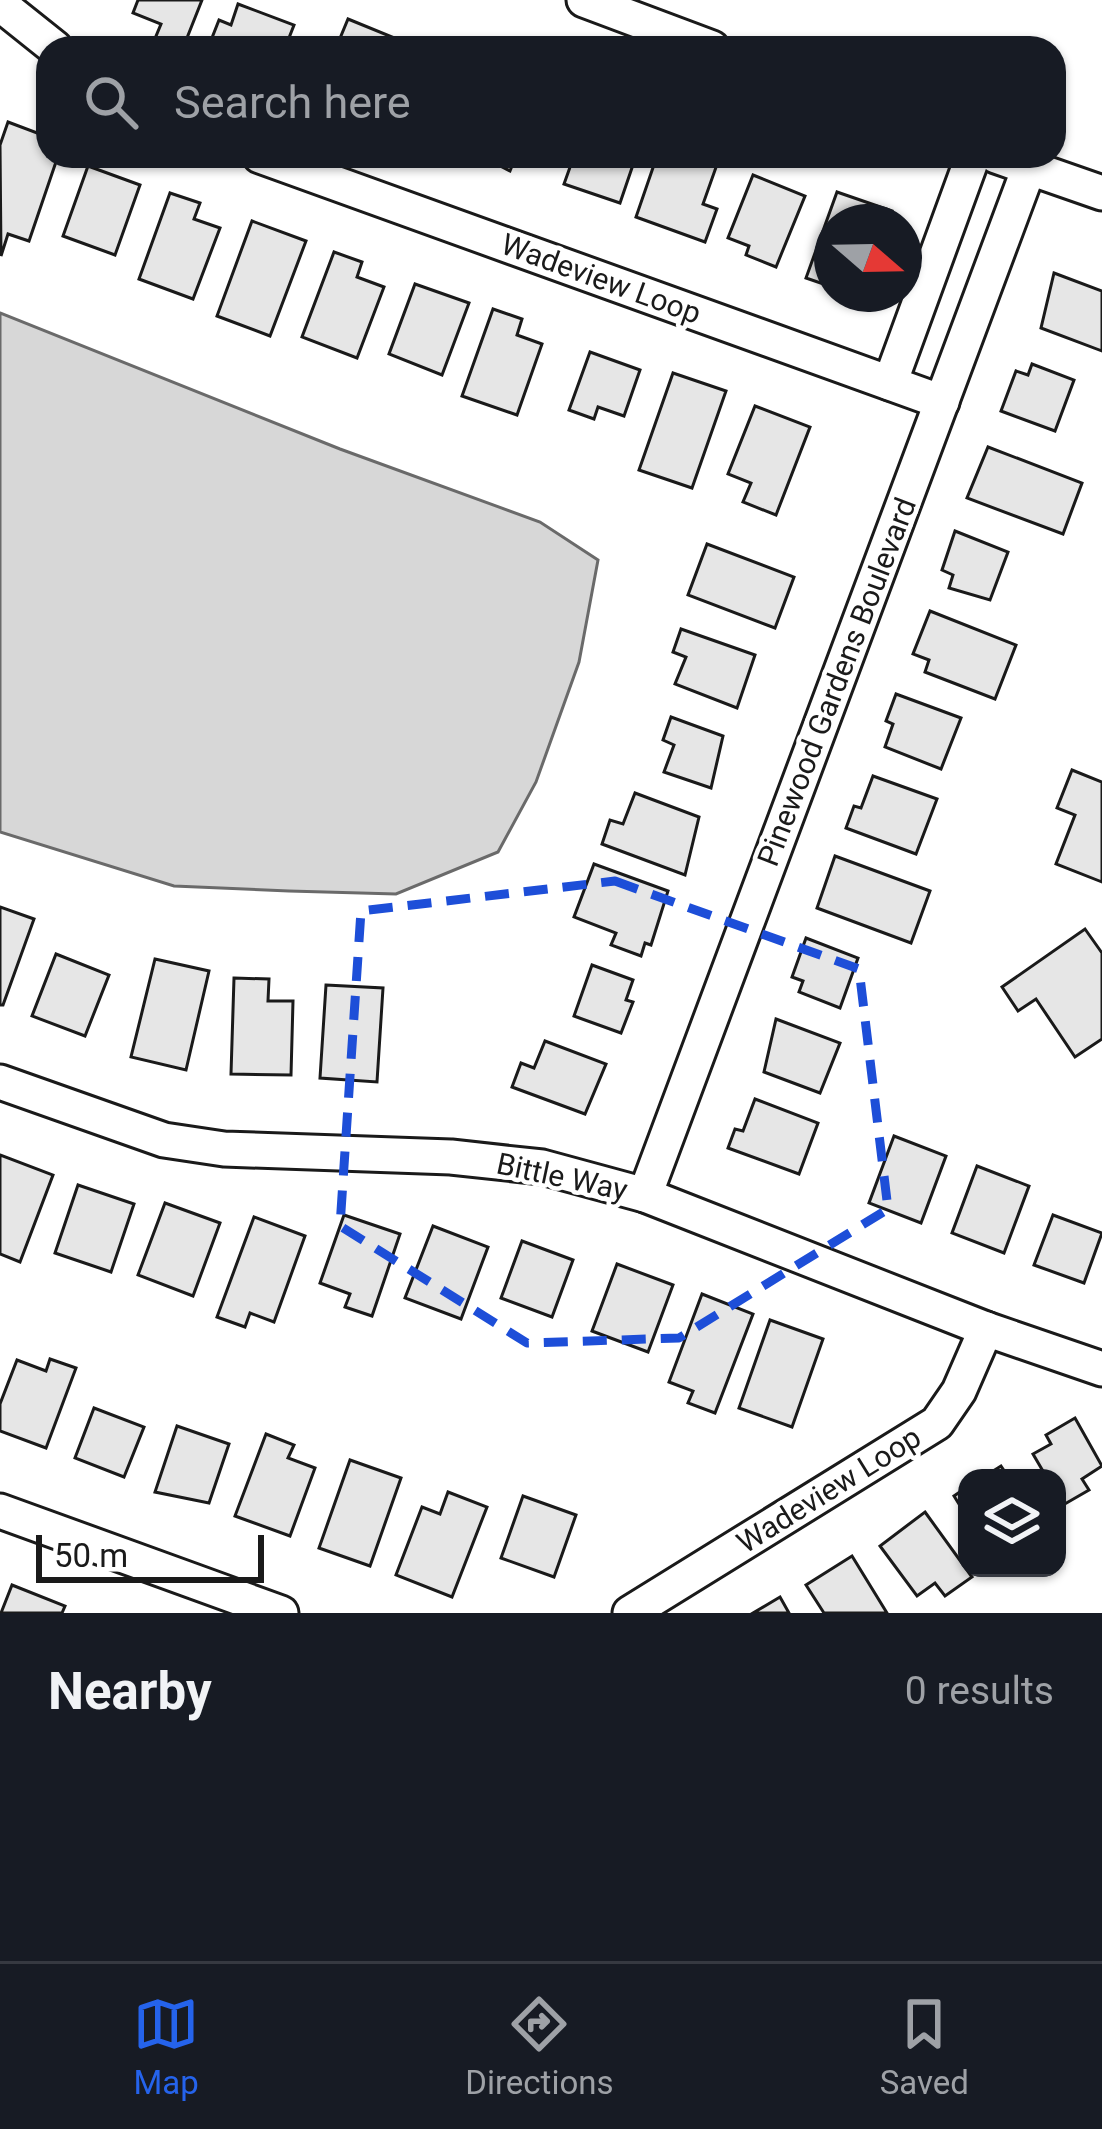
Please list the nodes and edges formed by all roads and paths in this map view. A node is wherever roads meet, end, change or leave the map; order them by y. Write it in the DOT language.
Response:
graph roads {
  1 [pos="584,0"];
  2 [pos="0,4"];
  3 [pos="40,36"];
  4 [pos="680,36"];
  5 [pos="293,168"];
  6 [pos="970,168"];
  7 [pos="1029,168"];
  8 [pos="1102,193"];
  9 [pos="890,383"];
  10 [pos="942,402"];
  11 [pos="0,1082"];
  12 [pos="645,1195"];
  13 [pos="986,1329"];
  14 [pos="1102,1369"];
  15 [pos="0,1511"];
  16 [pos="281,1613"];
  17 [pos="630,1613"];
  1 -- 4 [label="street"];
  2 -- 3 [label="street"];
  5 -- 9 [label="street, Wadeview Loop"];
  6 -- 9 [label="street"];
  7 -- 8 [label="street"];
  7 -- 10 [label="street, Pinewood Gardens Boulevard"];
  9 -- 10 [label="street, Wadeview Loop"];
  10 -- 12 [label="street, Pinewood Gardens Boulevard"];
  11 -- 12 [label="street, Bittle Way"];
  12 -- 13 [label="street, Bittle Way"];
  13 -- 14 [label="street, Bittle Way"];
  13 -- 17 [label="street, Wadeview Loop"];
  15 -- 16 [label="street"];
}
